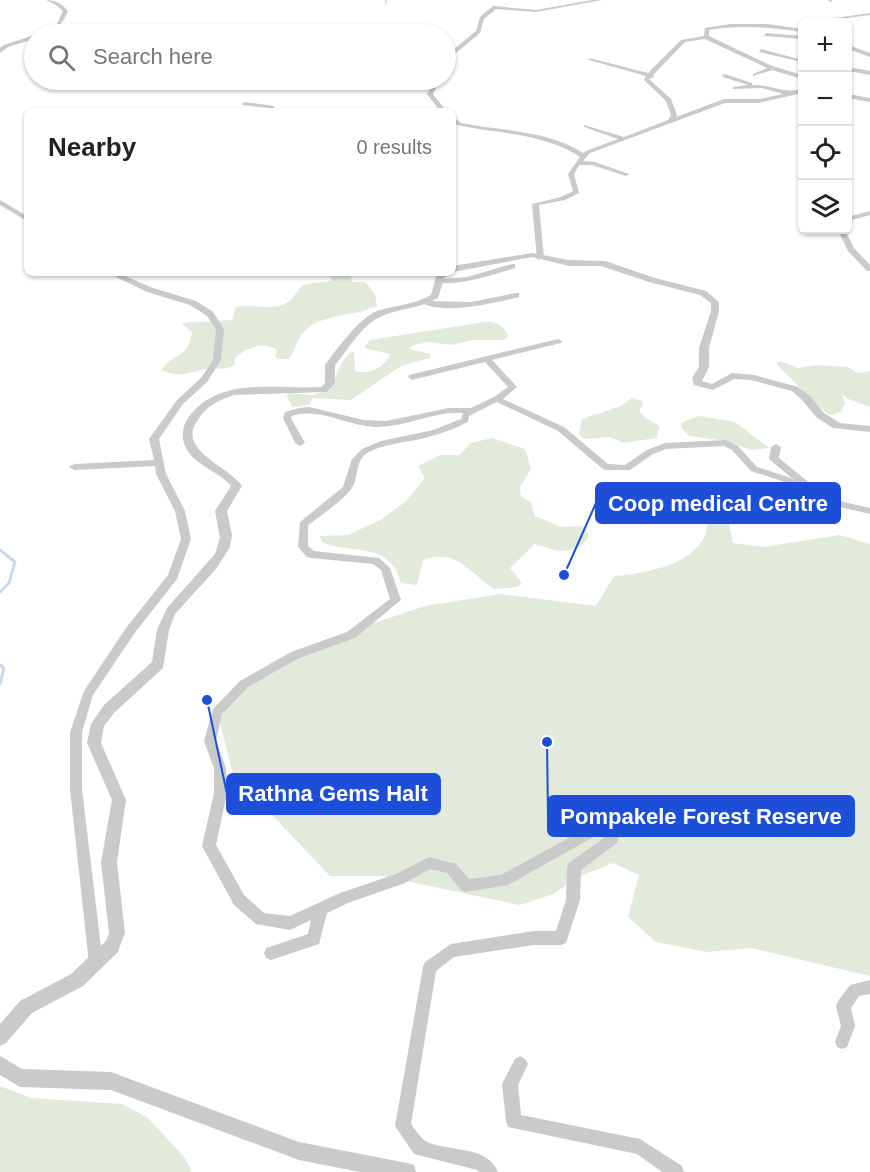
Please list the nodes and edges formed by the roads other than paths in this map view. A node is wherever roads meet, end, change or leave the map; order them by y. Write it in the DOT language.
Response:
graph roads {
  1 [pos="48,0"];
  2 [pos="600,0"];
  3 [pos="870,14"];
  4 [pos="840,18"];
  5 [pos="61,24"];
  6 [pos="798,24"];
  7 [pos="770,28"];
  8 [pos="798,30"];
  9 [pos="766,35"];
  10 [pos="706,37"];
  11 [pos="798,38"];
  12 [pos="24,40"];
  13 [pos="456,50"];
  14 [pos="0,51"];
  15 [pos="761,51"];
  16 [pos="852,52"];
  17 [pos="870,55"];
  18 [pos="794,58"];
  19 [pos="591,59"];
  20 [pos="798,60"];
  21 [pos="772,68"];
  22 [pos="852,70"];
  23 [pos="870,73"];
  24 [pos="755,75"];
  25 [pos="798,75"];
  26 [pos="652,76"];
  27 [pos="726,76"];
  28 [pos="753,85"];
  29 [pos="735,88"];
  30 [pos="432,90"];
  31 [pos="798,93"];
  32 [pos="790,94"];
  33 [pos="852,97"];
  34 [pos="870,100"];
  35 [pos="245,104"];
  36 [pos="272,108"];
  37 [pos="441,108"];
  38 [pos="671,120"];
  39 [pos="456,122"];
  40 [pos="586,126"];
  41 [pos="622,138"];
  42 [pos="583,156"];
  43 [pos="577,163"];
  44 [pos="626,174"];
  45 [pos="0,202"];
  46 [pos="870,213"];
  47 [pos="24,217"];
  48 [pos="852,218"];
  49 [pos="844,234"];
  50 [pos="540,258"];
  51 [pos="512,267"];
  52 [pos="456,268"];
  53 [pos="870,269"];
  54 [pos="119,276"];
  55 [pos="443,277"];
  56 [pos="516,295"];
  57 [pos="426,303"];
  58 [pos="558,341"];
  59 [pos="488,360"];
  60 [pos="412,377"];
  61 [pos="497,399"];
  62 [pos="471,411"];
  63 [pos="870,429"];
  64 [pos="300,443"];
  65 [pos="776,447"];
  66 [pos="159,464"];
  67 [pos="74,467"];
  68 [pos="809,497"];
  69 [pos="870,511"];
  70 [pos="321,909"];
  71 [pos="271,953"];
  72 [pos="96,964"];
  73 [pos="870,987"];
  74 [pos="0,1037"];
  75 [pos="842,1042"];
  76 [pos="520,1064"];
  77 [pos="0,1065"];
  78 [pos="406,1172"];
  79 [pos="490,1172"];
  80 [pos="676,1172"];
  1 -- 5 [label="street"];
  2 -- 13 [label="street"];
  3 -- 4 [label="street"];
  6 -- 7 [label="street"];
  7 -- 8 [label="street"];
  7 -- 10 [label="street"];
  9 -- 11 [label="street"];
  10 -- 21 [label="street"];
  10 -- 26 [label="street"];
  12 -- 14 [label="street"];
  15 -- 18 [label="street"];
  16 -- 17 [label="street"];
  18 -- 20 [label="street"];
  18 -- 21 [label="street"];
  19 -- 26 [label="street"];
  21 -- 24 [label="street"];
  21 -- 25 [label="street"];
  22 -- 23 [label="street"];
  26 -- 38 [label="street"];
  27 -- 28 [label="street"];
  28 -- 29 [label="street"];
  28 -- 32 [label="street"];
  30 -- 37 [label="street"];
  31 -- 32 [label="street"];
  32 -- 38 [label="street"];
  33 -- 34 [label="street"];
  35 -- 36 [label="street"];
  38 -- 41 [label="street"];
  39 -- 42 [label="street"];
  40 -- 41 [label="street"];
  41 -- 42 [label="street"];
  42 -- 43 [label="street"];
  43 -- 44 [label="street"];
  43 -- 50 [label="street"];
  45 -- 47 [label="street"];
  46 -- 48 [label="street"];
  49 -- 53 [label="street"];
  50 -- 52 [label="street"];
  50 -- 63 [label="street"];
  51 -- 55 [label="street"];
  54 -- 66 [label="street"];
  55 -- 57 [label="street"];
  56 -- 57 [label="street"];
  57 -- 72 [label="street"];
  58 -- 59 [label="street"];
  59 -- 60 [label="street"];
  59 -- 61 [label="street"];
  61 -- 62 [label="street"];
  61 -- 68 [label="street"];
  62 -- 64 [label="street"];
  62 -- 70 [label="street"];
  65 -- 68 [label="street"];
  66 -- 67 [label="street"];
  66 -- 72 [label="street"];
  68 -- 69 [label="street"];
  70 -- 71 [label="street"];
  70 -- 79 [label="street"];
  72 -- 74 [label="street"];
  73 -- 75 [label="street"];
  76 -- 80 [label="street"];
  77 -- 78 [label="street"];
}
